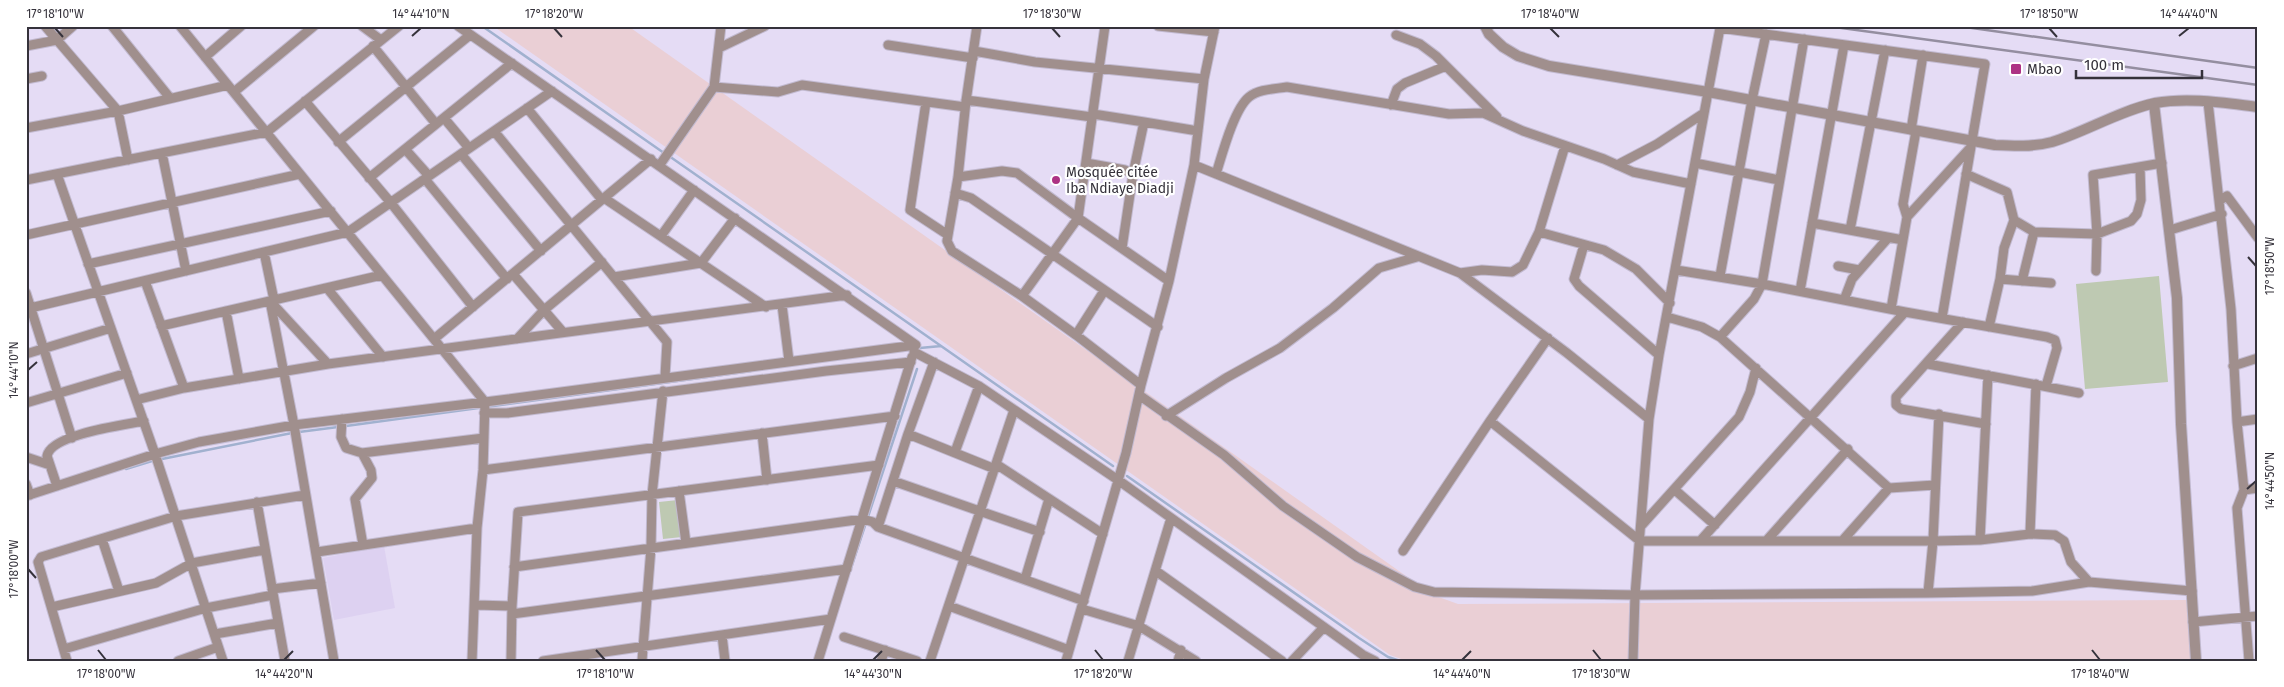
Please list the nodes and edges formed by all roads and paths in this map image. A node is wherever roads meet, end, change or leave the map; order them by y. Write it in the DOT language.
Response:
graph roads {
  1 [pos="45,26"];
  2 [pos="74,26"];
  3 [pos="112,26"];
  4 [pos="180,26"];
  5 [pos="241,26"];
  6 [pos="314,26"];
  7 [pos="362,26"];
  8 [pos="398,26"];
  9 [pos="458,26"];
  10 [pos="722,26"];
  11 [pos="765,26"];
  12 [pos="977,26"];
  13 [pos="1105,26"];
  14 [pos="1158,26"];
  15 [pos="1485,26"];
  16 [pos="1214,29"];
  17 [pos="1396,34"];
  18 [pos="1766,34"];
  19 [pos="470,35"];
  20 [pos="1804,39"];
  21 [pos="57,40"];
  22 [pos="381,40"];
  23 [pos="888,45"];
  24 [pos="1844,45"];
  25 [pos="26,46"];
  26 [pos="373,46"];
  27 [pos="719,48"];
  28 [pos="1885,50"];
  29 [pos="973,54"];
  30 [pos="1923,55"];
  31 [pos="205,57"];
  32 [pos="512,63"];
  33 [pos="1446,66"];
  34 [pos="1099,69"];
  35 [pos="42,76"];
  36 [pos="26,79"];
  37 [pos="1204,79"];
  38 [pos="714,86"];
  39 [pos="406,87"];
  40 [pos="231,89"];
  41 [pos="552,91"];
  42 [pos="1708,92"];
  43 [pos="170,98"];
  44 [pos="1752,100"];
  45 [pos="305,101"];
  46 [pos="926,102"];
  47 [pos="2208,102"];
  48 [pos="966,104"];
  49 [pos="2154,104"];
  50 [pos="1391,105"];
  51 [pos="2258,107"];
  52 [pos="526,108"];
  53 [pos="1792,108"];
  54 [pos="118,111"];
  55 [pos="1704,113"];
  56 [pos="1092,115"];
  57 [pos="1831,115"];
  58 [pos="1499,119"];
  59 [pos="440,121"];
  60 [pos="1144,122"];
  61 [pos="1870,123"];
  62 [pos="26,128"];
  63 [pos="494,131"];
  64 [pos="1198,131"];
  65 [pos="1913,131"];
  66 [pos="266,132"];
  67 [pos="338,142"];
  68 [pos="1971,144"];
  69 [pos="1565,146"];
  70 [pos="469,148"];
  71 [pos="405,149"];
  72 [pos="162,153"];
  73 [pos="461,154"];
  74 [pos="128,160"];
  75 [pos="651,160"];
  76 [pos="1086,163"];
  77 [pos="1695,163"];
  78 [pos="2162,163"];
  79 [pos="661,164"];
  80 [pos="1194,165"];
  81 [pos="1617,165"];
  82 [pos="2140,166"];
  83 [pos="1739,172"];
  84 [pos="57,174"];
  85 [pos="300,174"];
  86 [pos="1133,174"];
  87 [pos="1216,174"];
  88 [pos="1966,174"];
  89 [pos="427,177"];
  90 [pos="958,177"];
  91 [pos="369,178"];
  92 [pos="26,180"];
  93 [pos="1779,180"];
  94 [pos="1691,184"];
  95 [pos="694,190"];
  96 [pos="955,193"];
  97 [pos="603,199"];
  98 [pos="2220,200"];
  99 [pos="172,202"];
  100 [pos="390,203"];
  101 [pos="331,211"];
  102 [pos="2222,214"];
  103 [pos="1907,217"];
  104 [pos="734,218"];
  105 [pos="1078,218"];
  106 [pos="2014,220"];
  107 [pos="1812,223"];
  108 [pos="74,224"];
  109 [pos="571,225"];
  110 [pos="1850,230"];
  111 [pos="2170,230"];
  112 [pos="348,232"];
  113 [pos="1539,232"];
  114 [pos="2034,232"];
  115 [pos="2097,234"];
  116 [pos="26,235"];
  117 [pos="948,235"];
  118 [pos="661,236"];
  119 [pos="1888,238"];
  120 [pos="2258,238"];
  121 [pos="1903,240"];
  122 [pos="181,244"];
  123 [pos="1584,245"];
  124 [pos="1122,248"];
  125 [pos="1394,248"];
  126 [pos="541,251"];
  127 [pos="264,252"];
  128 [pos="1052,255"];
  129 [pos="1418,257"];
  130 [pos="602,262"];
  131 [pos="701,263"];
  132 [pos="88,264"];
  133 [pos="1384,265"];
  134 [pos="1838,266"];
  135 [pos="1676,270"];
  136 [pos="1859,270"];
  137 [pos="186,271"];
  138 [pos="2096,271"];
  139 [pos="1460,273"];
  140 [pos="382,275"];
  141 [pos="510,276"];
  142 [pos="1720,276"];
  143 [pos="614,277"];
  144 [pos="2000,279"];
  145 [pos="145,280"];
  146 [pos="1169,280"];
  147 [pos="2022,281"];
  148 [pos="2051,283"];
  149 [pos="1762,284"];
  150 [pos="327,288"];
  151 [pos="98,291"];
  152 [pos="1104,291"];
  153 [pos="1800,291"];
  154 [pos="26,293"];
  155 [pos="847,296"];
  156 [pos="1022,296"];
  157 [pos="1844,300"];
  158 [pos="272,301"];
  159 [pos="1670,303"];
  160 [pos="782,305"];
  161 [pos="473,307"];
  162 [pos="766,307"];
  163 [pos="29,308"];
  164 [pos="1891,309"];
  165 [pos="544,310"];
  166 [pos="226,311"];
  167 [pos="1905,312"];
  168 [pos="1667,317"];
  169 [pos="1942,318"];
  170 [pos="649,320"];
  171 [pos="1963,322"];
  172 [pos="161,326"];
  173 [pos="1158,327"];
  174 [pos="1989,327"];
  175 [pos="111,328"];
  176 [pos="562,332"];
  177 [pos="1076,335"];
  178 [pos="1720,337"];
  179 [pos="517,338"];
  180 [pos="1548,338"];
  181 [pos="434,339"];
  182 [pos="44,348"];
  183 [pos="915,348"];
  184 [pos="443,350"];
  185 [pos="26,354"];
  186 [pos="1659,355"];
  187 [pos="383,357"];
  188 [pos="2258,358"];
  189 [pos="788,361"];
  190 [pos="911,362"];
  191 [pos="934,362"];
  192 [pos="328,364"];
  193 [pos="1928,364"];
  194 [pos="2233,366"];
  195 [pos="1756,368"];
  196 [pos="283,371"];
  197 [pos="127,373"];
  198 [pos="1988,375"];
  199 [pos="665,377"];
  200 [pos="239,379"];
  201 [pos="2036,384"];
  202 [pos="980,386"];
  203 [pos="2046,386"];
  204 [pos="184,388"];
  205 [pos="1140,390"];
  206 [pos="663,391"];
  207 [pos="58,393"];
  208 [pos="2079,393"];
  209 [pos="136,400"];
  210 [pos="485,402"];
  211 [pos="26,403"];
  212 [pos="1014,410"];
  213 [pos="484,413"];
  214 [pos="1939,414"];
  215 [pos="895,416"];
  216 [pos="1166,416"];
  217 [pos="1811,416"];
  218 [pos="342,419"];
  219 [pos="1649,419"];
  220 [pos="144,421"];
  221 [pos="1490,421"];
  222 [pos="2237,422"];
  223 [pos="2257,422"];
  224 [pos="1986,424"];
  225 [pos="294,425"];
  226 [pos="762,433"];
  227 [pos="908,434"];
  228 [pos="72,438"];
  229 [pos="484,438"];
  230 [pos="656,447"];
  231 [pos="1848,449"];
  232 [pos="955,452"];
  233 [pos="362,453"];
  234 [pos="156,454"];
  235 [pos="26,457"];
  236 [pos="50,465"];
  237 [pos="879,466"];
  238 [pos="996,466"];
  239 [pos="483,470"];
  240 [pos="767,480"];
  241 [pos="1118,480"];
  242 [pos="893,482"];
  243 [pos="26,484"];
  244 [pos="1935,485"];
  245 [pos="57,486"];
  246 [pos="1889,488"];
  247 [pos="2258,488"];
  248 [pos="1675,490"];
  249 [pos="2244,490"];
  250 [pos="679,491"];
  251 [pos="305,495"];
  252 [pos="652,495"];
  253 [pos="28,496"];
  254 [pos="1049,499"];
  255 [pos="257,502"];
  256 [pos="980,512"];
  257 [pos="176,516"];
  258 [pos="1171,518"];
  259 [pos="870,522"];
  260 [pos="1714,525"];
  261 [pos="1641,526"];
  262 [pos="477,528"];
  263 [pos="1040,532"];
  264 [pos="1103,534"];
  265 [pos="2030,534"];
  266 [pos="102,539"];
  267 [pos="1702,540"];
  268 [pos="1768,540"];
  269 [pos="1843,540"];
  270 [pos="1980,540"];
  271 [pos="1640,541"];
  272 [pos="1933,541"];
  273 [pos="686,543"];
  274 [pos="363,545"];
  275 [pos="651,548"];
  276 [pos="264,550"];
  277 [pos="1403,551"];
  278 [pos="317,552"];
  279 [pos="965,558"];
  280 [pos="192,562"];
  281 [pos="514,567"];
  282 [pos="847,569"];
  283 [pos="1156,572"];
  284 [pos="1025,579"];
  285 [pos="2089,582"];
  286 [pos="320,583"];
  287 [pos="119,591"];
  288 [pos="2192,591"];
  289 [pos="272,592"];
  290 [pos="1928,593"];
  291 [pos="1635,595"];
  292 [pos="647,596"];
  293 [pos="476,605"];
  294 [pos="1083,605"];
  295 [pos="949,606"];
  296 [pos="52,607"];
  297 [pos="206,608"];
  298 [pos="512,610"];
  299 [pos="2258,616"];
  300 [pos="2246,617"];
  301 [pos="831,619"];
  302 [pos="2193,622"];
  303 [pos="278,623"];
  304 [pos="1139,626"];
  305 [pos="1324,627"];
  306 [pos="215,634"];
  307 [pos="722,634"];
  308 [pos="844,637"];
  309 [pos="643,645"];
  310 [pos="218,646"];
  311 [pos="64,649"];
  312 [pos="884,650"];
  313 [pos="1069,650"];
  314 [pos="1181,650"];
  315 [pos="595,657"];
  316 [pos="1361,658"];
  317 [pos="333,660"];
  318 [pos="933,660"];
  319 [pos="67,661"];
  320 [pos="178,661"];
  321 [pos="223,661"];
  322 [pos="285,661"];
  323 [pos="472,661"];
  324 [pos="511,661"];
  325 [pos="543,661"];
  326 [pos="642,661"];
  327 [pos="725,661"];
  328 [pos="818,661"];
  329 [pos="881,661"];
  330 [pos="917,661"];
  331 [pos="1066,661"];
  332 [pos="1128,661"];
  333 [pos="1178,661"];
  334 [pos="1196,661"];
  335 [pos="1282,661"];
  336 [pos="1292,661"];
  337 [pos="1375,661"];
  338 [pos="1633,661"];
  339 [pos="2196,661"];
  340 [pos="2249,661"];
  1 -- 21 [label="street"];
  2 -- 21 [label="street"];
  3 -- 43 [label="street"];
  4 -- 31 [label="street"];
  5 -- 31 [label="street"];
  6 -- 40 [label="street"];
  7 -- 22 [label="street"];
  8 -- 22 [label="street"];
  9 -- 19 [label="street"];
  10 -- 27 [label="street"];
  11 -- 27 [label="street"];
  12 -- 29 [label="street"];
  13 -- 34 [label="street"];
  14 -- 16 [label="street"];
  15 -- 42 [label="street"];
  16 -- 37 [label="street"];
  17 -- 33 [label="street"];
  18 -- 20 [label="street"];
  18 -- 42 [label="street"];
  18 -- 44 [label="street"];
  19 -- 32 [label="street"];
  19 -- 39 [label="street"];
  20 -- 24 [label="street"];
  20 -- 53 [label="street"];
  21 -- 25 [label="street"];
  21 -- 54 [label="street"];
  22 -- 26 [label="street"];
  23 -- 29 [label="street"];
  24 -- 28 [label="street"];
  24 -- 57 [label="street"];
  26 -- 39 [label="street"];
  26 -- 45 [label="street"];
  27 -- 38 [label="street"];
  28 -- 30 [label="street"];
  28 -- 61 [label="street"];
  29 -- 34 [label="street"];
  29 -- 48 [label="street"];
  30 -- 65 [label="street"];
  30 -- 68 [label="street"];
  31 -- 40 [label="street"];
  32 -- 41 [label="street"];
  32 -- 59 [label="street"];
  33 -- 50 [label="street"];
  33 -- 58 [label="street"];
  34 -- 37 [label="street"];
  34 -- 56 [label="street"];
  35 -- 36 [label="street"];
  37 -- 64 [label="street"];
  38 -- 46 [label="street"];
  38 -- 79 [label="street"];
  39 -- 59 [label="street"];
  39 -- 67 [label="street"];
  40 -- 43 [label="street"];
  40 -- 66 [label="street"];
  41 -- 52 [label="street"];
  41 -- 75 [label="street"];
  42 -- 44 [label="street"];
  42 -- 55 [label="street"];
  43 -- 54 [label="street"];
  44 -- 53 [label="street"];
  44 -- 83 [label="street"];
  45 -- 66 [label="street"];
  45 -- 67 [label="street"];
  46 -- 48 [label="street"];
  46 -- 117 [label="street"];
  47 -- 49 [label="street"];
  47 -- 51 [label="street"];
  47 -- 98 [label="street"];
  48 -- 56 [label="street"];
  48 -- 90 [label="street"];
  49 -- 68 [label="street"];
  49 -- 78 [label="street"];
  50 -- 58 [label="street"];
  50 -- 87 [label="street"];
  52 -- 63 [label="street"];
  52 -- 97 [label="street"];
  53 -- 57 [label="street"];
  53 -- 93 [label="street"];
  54 -- 62 [label="street"];
  54 -- 74 [label="street"];
  55 -- 77 [label="street"];
  55 -- 81 [label="street"];
  56 -- 60 [label="street"];
  56 -- 76 [label="street"];
  57 -- 61 [label="street"];
  57 -- 107 [label="street"];
  58 -- 69 [label="street"];
  59 -- 70 [label="street"];
  59 -- 71 [label="street"];
  60 -- 64 [label="street"];
  60 -- 86 [label="street"];
  61 -- 65 [label="street"];
  61 -- 110 [label="street"];
  63 -- 70 [label="street"];
  63 -- 109 [label="street"];
  64 -- 80 [label="street"];
  65 -- 68 [label="street"];
  65 -- 103 [label="street"];
  66 -- 72 [label="street"];
  66 -- 85 [label="street"];
  67 -- 91 [label="street"];
  68 -- 88 [label="street"];
  68 -- 103 [label="street"];
  69 -- 81 [label="street"];
  69 -- 113 [label="street"];
  70 -- 73 [label="street"];
  71 -- 89 [label="street"];
  71 -- 91 [label="street"];
  72 -- 74 [label="street"];
  72 -- 99 [label="street"];
  73 -- 89 [label="street"];
  73 -- 126 [label="street"];
  74 -- 84 [label="street"];
  75 -- 79 [label="street"];
  75 -- 97 [label="street"];
  76 -- 86 [label="street"];
  76 -- 105 [label="street"];
  77 -- 83 [label="street"];
  77 -- 94 [label="street"];
  78 -- 82 [label="street"];
  78 -- 111 [label="street"];
  79 -- 95 [label="street"];
  80 -- 87 [label="street"];
  80 -- 146 [label="street"];
  81 -- 94 [label="street"];
  82 -- 115 [label="street"];
  82 -- 115 [label="street"];
  83 -- 93 [label="street"];
  83 -- 142 [label="street"];
  84 -- 92 [label="street"];
  84 -- 108 [label="street"];
  85 -- 99 [label="street"];
  85 -- 101 [label="street"];
  86 -- 124 [label="street"];
  87 -- 125 [label="street"];
  88 -- 106 [label="street"];
  88 -- 169 [label="street"];
  89 -- 100 [label="street"];
  89 -- 141 [label="street"];
  90 -- 96 [label="street"];
  90 -- 105 [label="street"];
  91 -- 100 [label="street"];
  93 -- 149 [label="street"];
  94 -- 135 [label="street"];
  95 -- 104 [label="street"];
  95 -- 118 [label="street"];
  96 -- 117 [label="street"];
  96 -- 128 [label="street"];
  97 -- 109 [label="street"];
  97 -- 118 [label="street"];
  98 -- 102 [label="street"];
  98 -- 120 [label="street"];
  99 -- 108 [label="street"];
  99 -- 122 [label="street"];
  100 -- 112 [label="street"];
  100 -- 161 [label="street"];
  101 -- 112 [label="street"];
  101 -- 122 [label="street"];
  102 -- 111 [label="street"];
  102 -- 194 [label="street"];
  103 -- 121 [label="street"];
  104 -- 131 [label="street"];
  104 -- 155 [label="street"];
  105 -- 124 [label="street"];
  105 -- 128 [label="street"];
  106 -- 114 [label="street"];
  106 -- 144 [label="street"];
  107 -- 110 [label="street"];
  107 -- 153 [label="street"];
  108 -- 116 [label="street"];
  108 -- 132 [label="street"];
  109 -- 126 [label="street"];
  109 -- 130 [label="street"];
  110 -- 119 [label="street"];
  111 -- 288 [label="street"];
  112 -- 127 [label="street"];
  112 -- 140 [label="street"];
  113 -- 123 [label="street"];
  113 -- 139 [label="street"];
  114 -- 115 [label="street"];
  114 -- 147 [label="street"];
  115 -- 138 [label="street"];
  117 -- 156 [label="street"];
  118 -- 131 [label="street"];
  119 -- 121 [label="street"];
  119 -- 136 [label="street"];
  121 -- 164 [label="street"];
  122 -- 132 [label="street"];
  122 -- 137 [label="street"];
  123 -- 159 [label="street"];
  123 -- 186 [label="street"];
  124 -- 146 [label="street"];
  125 -- 129 [label="street"];
  125 -- 133 [label="street"];
  126 -- 141 [label="street"];
  127 -- 137 [label="street"];
  127 -- 158 [label="street"];
  128 -- 152 [label="street"];
  128 -- 156 [label="street"];
  129 -- 133 [label="street"];
  129 -- 139 [label="street"];
  130 -- 143 [label="street"];
  130 -- 165 [label="street"];
  131 -- 143 [label="street"];
  131 -- 162 [label="street"];
  132 -- 151 [label="street"];
  133 -- 216 [label="street"];
  134 -- 136 [label="street"];
  135 -- 142 [label="street"];
  135 -- 159 [label="street"];
  136 -- 157 [label="street"];
  137 -- 145 [label="street"];
  139 -- 180 [label="street"];
  140 -- 150 [label="street"];
  140 -- 181 [label="street"];
  141 -- 161 [label="street"];
  141 -- 165 [label="street"];
  142 -- 149 [label="street"];
  143 -- 170 [label="street"];
  144 -- 147 [label="street"];
  144 -- 174 [label="street"];
  145 -- 151 [label="street"];
  145 -- 172 [label="street"];
  146 -- 173 [label="street"];
  147 -- 148 [label="street"];
  149 -- 153 [label="street"];
  149 -- 178 [label="street"];
  150 -- 158 [label="street"];
  150 -- 187 [label="street"];
  151 -- 163 [label="street"];
  151 -- 175 [label="street"];
  152 -- 173 [label="street"];
  152 -- 177 [label="street"];
  153 -- 157 [label="street"];
  154 -- 163 [label="street"];
  155 -- 160 [label="street"];
  155 -- 183 [label="street"];
  156 -- 177 [label="street"];
  157 -- 164 [label="street"];
  158 -- 166 [label="street"];
  158 -- 192 [label="street"];
  158 -- 196 [label="street"];
  159 -- 168 [label="street"];
  160 -- 162 [label="street"];
  160 -- 189 [label="street"];
  161 -- 181 [label="street"];
  162 -- 170 [label="street"];
  163 -- 182 [label="street"];
  164 -- 167 [label="street"];
  165 -- 176 [label="street"];
  165 -- 179 [label="street"];
  166 -- 172 [label="street"];
  166 -- 200 [label="street"];
  167 -- 169 [label="street"];
  167 -- 217 [label="street"];
  168 -- 178 [label="street"];
  168 -- 186 [label="street"];
  169 -- 171 [label="street"];
  170 -- 176 [label="street"];
  170 -- 199 [label="street"];
  171 -- 174 [label="street"];
  171 -- 193 [label="street"];
  172 -- 204 [label="street"];
  173 -- 205 [label="street"];
  174 -- 203 [label="street"];
  175 -- 182 [label="street"];
  175 -- 197 [label="street"];
  176 -- 179 [label="street"];
  177 -- 205 [label="street"];
  178 -- 195 [label="street"];
  179 -- 184 [label="street"];
  180 -- 219 [label="street"];
  180 -- 221 [label="street"];
  181 -- 184 [label="street"];
  182 -- 185 [label="street"];
  182 -- 207 [label="street"];
  183 -- 189 [label="street"];
  183 -- 190 [label="street"];
  183 -- 191 [label="street"];
  184 -- 187 [label="street"];
  184 -- 210 [label="street"];
  186 -- 219 [label="street"];
  187 -- 192 [label="street"];
  188 -- 194 [label="street"];
  189 -- 199 [label="street"];
  190 -- 206 [label="street"];
  190 -- 215 [label="street"];
  191 -- 202 [label="street"];
  191 -- 227 [label="street"];
  192 -- 196 [label="street"];
  193 -- 198 [label="street"];
  193 -- 214 [label="street"];
  194 -- 222 [label="street"];
  195 -- 217 [label="street"];
  195 -- 248 [label="street"];
  196 -- 200 [label="street"];
  196 -- 225 [label="street"];
  197 -- 207 [label="street"];
  197 -- 209 [label="street"];
  198 -- 201 [label="street"];
  198 -- 224 [label="street"];
  199 -- 210 [label="street"];
  200 -- 204 [label="street"];
  201 -- 203 [label="street"];
  201 -- 265 [label="street"];
  202 -- 212 [label="street"];
  202 -- 232 [label="street"];
  203 -- 208 [label="street"];
  204 -- 209 [label="street"];
  205 -- 216 [label="street"];
  205 -- 241 [label="street"];
  206 -- 213 [label="street"];
  206 -- 230 [label="street"];
  207 -- 211 [label="street"];
  207 -- 228 [label="street"];
  209 -- 220 [label="street"];
  210 -- 213 [label="street"];
  210 -- 218 [label="street"];
  212 -- 238 [label="street"];
  212 -- 241 [label="street"];
  213 -- 229 [label="street"];
  214 -- 224 [label="street"];
  214 -- 244 [label="street"];
  215 -- 226 [label="street"];
  215 -- 237 [label="street"];
  216 -- 291 [label="street"];
  217 -- 231 [label="street"];
  217 -- 260 [label="street"];
  218 -- 225 [label="street"];
  218 -- 233 [label="street"];
  219 -- 261 [label="street"];
  220 -- 228 [label="street"];
  220 -- 234 [label="street"];
  221 -- 271 [label="street"];
  221 -- 277 [label="street"];
  222 -- 223 [label="street"];
  222 -- 249 [label="street"];
  224 -- 270 [label="street"];
  225 -- 234 [label="street"];
  225 -- 251 [label="street"];
  226 -- 230 [label="street"];
  226 -- 240 [label="street"];
  227 -- 232 [label="street"];
  227 -- 242 [label="street"];
  228 -- 236 [label="street"];
  229 -- 233 [label="street"];
  229 -- 239 [label="street"];
  230 -- 239 [label="street"];
  230 -- 252 [label="street"];
  231 -- 246 [label="street"];
  231 -- 268 [label="street"];
  232 -- 238 [label="street"];
  233 -- 274 [label="street"];
  234 -- 245 [label="street"];
  234 -- 257 [label="street"];
  235 -- 236 [label="street"];
  236 -- 245 [label="street"];
  237 -- 240 [label="street"];
  237 -- 259 [label="street"];
  238 -- 254 [label="street"];
  238 -- 256 [label="street"];
  239 -- 262 [label="street"];
  240 -- 250 [label="street"];
  241 -- 258 [label="street"];
  241 -- 264 [label="street"];
  242 -- 256 [label="street"];
  242 -- 259 [label="street"];
  243 -- 253 [label="street"];
  244 -- 246 [label="street"];
  244 -- 272 [label="street"];
  245 -- 253 [label="street"];
  246 -- 269 [label="street"];
  247 -- 249 [label="street"];
  248 -- 260 [label="street"];
  248 -- 261 [label="street"];
  249 -- 300 [label="street"];
  250 -- 252 [label="street"];
  250 -- 273 [label="street"];
  251 -- 255 [label="street"];
  251 -- 278 [label="street"];
  252 -- 275 [label="street"];
  252 -- 281 [label="street"];
  254 -- 263 [label="street"];
  254 -- 264 [label="street"];
  255 -- 257 [label="street"];
  255 -- 276 [label="street"];
  256 -- 263 [label="street"];
  256 -- 279 [label="street"];
  257 -- 266 [label="street"];
  257 -- 280 [label="street"];
  258 -- 283 [label="street"];
  258 -- 305 [label="street"];
  259 -- 273 [label="street"];
  259 -- 279 [label="street"];
  259 -- 282 [label="street"];
  260 -- 267 [label="street"];
  261 -- 271 [label="street"];
  262 -- 274 [label="street"];
  262 -- 293 [label="street"];
  263 -- 284 [label="street"];
  264 -- 294 [label="street"];
  265 -- 270 [label="street"];
  265 -- 285 [label="street"];
  266 -- 287 [label="street"];
  266 -- 296 [label="street"];
  267 -- 268 [label="street"];
  267 -- 271 [label="street"];
  268 -- 269 [label="street"];
  269 -- 272 [label="street"];
  270 -- 272 [label="street"];
  271 -- 291 [label="street"];
  272 -- 290 [label="street"];
  273 -- 275 [label="street"];
  274 -- 278 [label="street"];
  275 -- 281 [label="street"];
  275 -- 292 [label="street"];
  276 -- 280 [label="street"];
  276 -- 289 [label="street"];
  278 -- 286 [label="street"];
  279 -- 284 [label="street"];
  279 -- 295 [label="street"];
  280 -- 287 [label="street"];
  280 -- 297 [label="street"];
  281 -- 298 [label="street"];
  282 -- 292 [label="street"];
  282 -- 301 [label="street"];
  283 -- 304 [label="street"];
  283 -- 335 [label="street"];
  284 -- 294 [label="street"];
  285 -- 288 [label="street"];
  285 -- 290 [label="street"];
  286 -- 289 [label="street"];
  286 -- 317 [label="street"];
  287 -- 296 [label="street"];
  288 -- 302 [label="street"];
  289 -- 297 [label="street"];
  289 -- 303 [label="street"];
  290 -- 291 [label="street"];
  291 -- 338 [label="street"];
  292 -- 298 [label="street"];
  292 -- 309 [label="street"];
  293 -- 298 [label="street"];
  293 -- 323 [label="street"];
  294 -- 304 [label="street"];
  294 -- 313 [label="street"];
  295 -- 313 [label="street"];
  295 -- 318 [label="street"];
  296 -- 311 [label="street"];
  297 -- 306 [label="street"];
  297 -- 311 [label="street"];
  298 -- 324 [label="street"];
  299 -- 300 [label="street"];
  300 -- 302 [label="street"];
  300 -- 340 [label="street"];
  301 -- 307 [label="street"];
  301 -- 328 [label="street"];
  302 -- 339 [label="street"];
  303 -- 306 [label="street"];
  303 -- 322 [label="street"];
  304 -- 314 [label="street"];
  304 -- 332 [label="street"];
  305 -- 316 [label="street"];
  305 -- 336 [label="street"];
  306 -- 310 [label="street"];
  307 -- 309 [label="street"];
  307 -- 327 [label="street"];
  308 -- 312 [label="street"];
  309 -- 315 [label="street"];
  309 -- 326 [label="street"];
  310 -- 320 [label="street"];
  310 -- 321 [label="street"];
  311 -- 319 [label="street"];
  312 -- 329 [label="street"];
  312 -- 330 [label="street"];
  313 -- 331 [label="street"];
  314 -- 333 [label="street"];
  314 -- 334 [label="street"];
  315 -- 325 [label="street"];
  316 -- 337 [label="street"];
}
